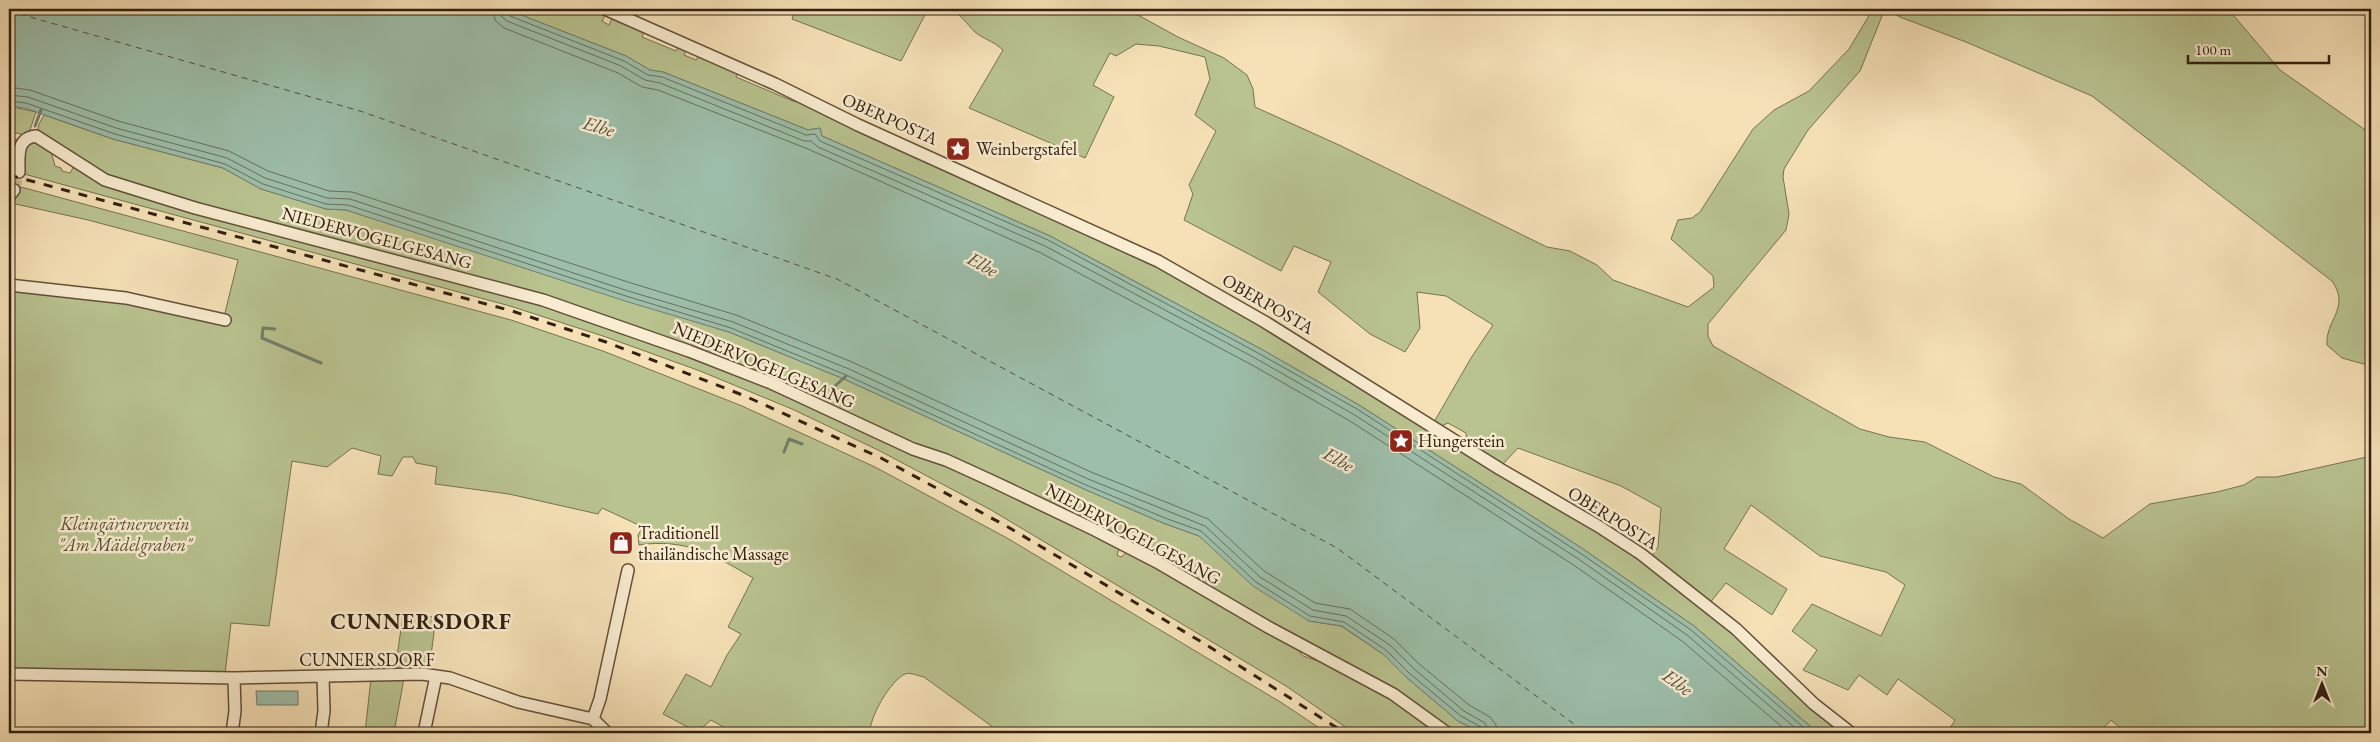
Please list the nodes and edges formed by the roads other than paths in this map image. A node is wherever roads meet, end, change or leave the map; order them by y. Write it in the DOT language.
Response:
graph roads {
  1 [pos="605,9"];
  2 [pos="19,172"];
  3 [pos="9,285"];
  4 [pos="226,320"];
  5 [pos="628,570"];
  6 [pos="9,674"];
  7 [pos="436,676"];
  8 [pos="323,677"];
  9 [pos="234,678"];
  10 [pos="593,719"];
  11 [pos="232,733"];
  12 [pos="321,733"];
  13 [pos="424,733"];
  14 [pos="607,733"];
  15 [pos="1447,733"];
  16 [pos="1851,733"];
  1 -- 16 [label="street, OBERPOSTA"];
  2 -- 15 [label="street, NIEDERVOGELGESANG"];
  3 -- 4 [label="street"];
  5 -- 10 [label="street"];
  6 -- 9 [label="street, CUNNERSDORF"];
  7 -- 8 [label="street, CUNNERSDORF"];
  7 -- 10 [label="street, CUNNERSDORF"];
  7 -- 13 [label="street"];
  8 -- 9 [label="street, CUNNERSDORF"];
  8 -- 12 [label="street"];
  9 -- 11 [label="street"];
  10 -- 14 [label="street"];
}
